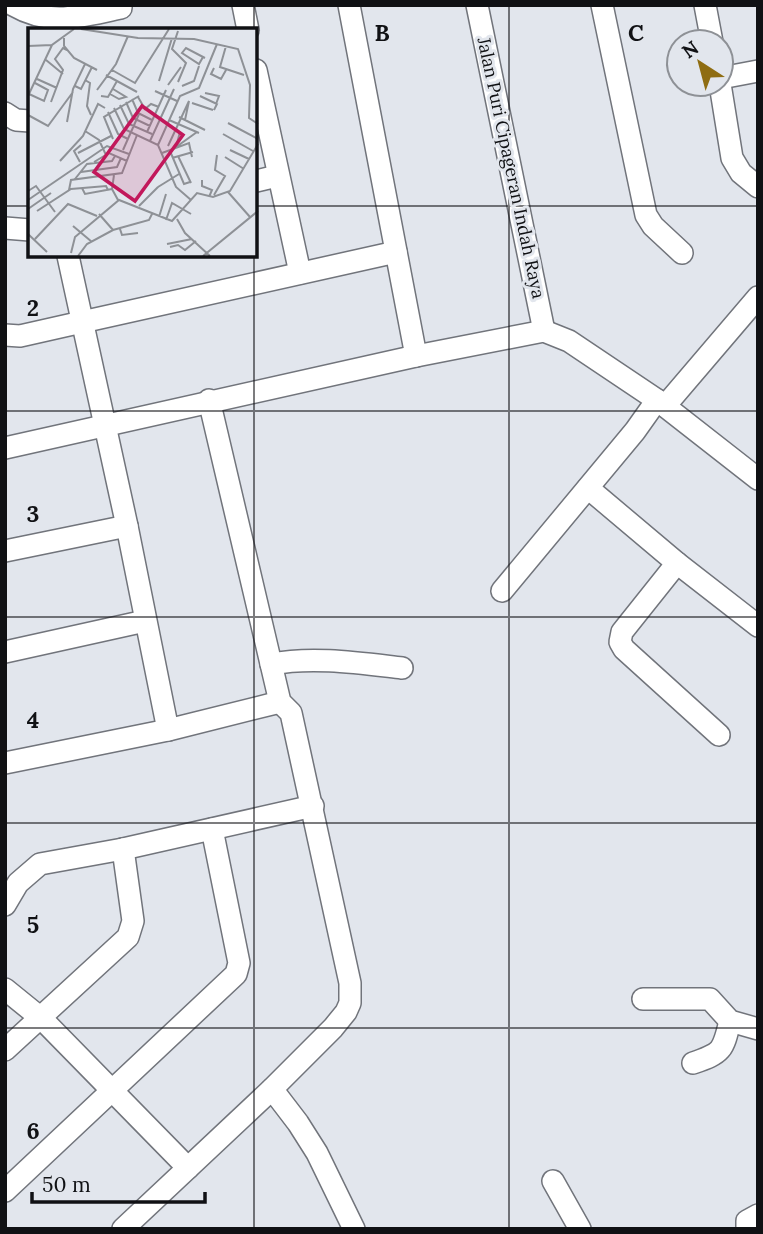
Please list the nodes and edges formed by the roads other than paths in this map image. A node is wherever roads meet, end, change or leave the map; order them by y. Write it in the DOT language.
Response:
graph roads {
  1 [pos="13,5"];
  2 [pos="121,5"];
  3 [pos="243,5"];
  4 [pos="349,5"];
  5 [pos="477,5"];
  6 [pos="602,5"];
  7 [pos="705,5"];
  8 [pos="248,28"];
  9 [pos="709,28"];
  10 [pos="758,71"];
  11 [pos="735,75"];
  12 [pos="257,82"];
  13 [pos="722,98"];
  14 [pos="277,176"];
  15 [pos="257,181"];
  16 [pos="758,187"];
  17 [pos="5,228"];
  18 [pos="28,230"];
  19 [pos="396,252"];
  20 [pos="682,253"];
  21 [pos="68,257"];
  22 [pos="300,273"];
  23 [pos="755,306"];
  24 [pos="82,323"];
  25 [pos="544,331"];
  26 [pos="5,335"];
  27 [pos="416,356"];
  28 [pos="209,400"];
  29 [pos="661,403"];
  30 [pos="103,426"];
  31 [pos="5,448"];
  32 [pos="758,479"];
  33 [pos="588,488"];
  34 [pos="127,526"];
  35 [pos="5,551"];
  36 [pos="677,563"];
  37 [pos="502,591"];
  38 [pos="145,621"];
  39 [pos="758,626"];
  40 [pos="5,652"];
  41 [pos="271,664"];
  42 [pos="402,668"];
  43 [pos="280,702"];
  44 [pos="168,730"];
  45 [pos="719,735"];
  46 [pos="5,763"];
  47 [pos="313,806"];
  48 [pos="212,829"];
  49 [pos="122,849"];
  50 [pos="5,905"];
  51 [pos="5,989"];
  52 [pos="643,999"];
  53 [pos="42,1019"];
  54 [pos="730,1021"];
  55 [pos="758,1029"];
  56 [pos="5,1051"];
  57 [pos="693,1062"];
  58 [pos="272,1089"];
  59 [pos="113,1090"];
  60 [pos="188,1168"];
  61 [pos="553,1181"];
  62 [pos="5,1191"];
  63 [pos="758,1214"];
  64 [pos="123,1229"];
  65 [pos="354,1229"];
  66 [pos="580,1229"];
  67 [pos="747,1229"];
  1 -- 2 [label="street"];
  3 -- 8 [label="street"];
  4 -- 19 [label="street"];
  5 -- 25 [label="street, Jalan Puri Cipageran Indah Raya"];
  6 -- 20 [label="street"];
  7 -- 9 [label="street"];
  10 -- 11 [label="street"];
  12 -- 14 [label="street"];
  13 -- 16 [label="street"];
  14 -- 15 [label="street"];
  14 -- 22 [label="street"];
  17 -- 18 [label="street"];
  19 -- 22 [label="street"];
  19 -- 27 [label="street"];
  21 -- 24 [label="street"];
  22 -- 24 [label="street"];
  23 -- 29 [label="street"];
  24 -- 26 [label="street"];
  24 -- 30 [label="street"];
  25 -- 27 [label="street"];
  25 -- 29 [label="street"];
  27 -- 28 [label="street"];
  28 -- 30 [label="street"];
  28 -- 41 [label="street"];
  29 -- 32 [label="street"];
  29 -- 33 [label="street"];
  30 -- 31 [label="street"];
  30 -- 34 [label="street"];
  33 -- 36 [label="street"];
  33 -- 37 [label="street"];
  34 -- 35 [label="street"];
  34 -- 38 [label="street"];
  36 -- 39 [label="street"];
  36 -- 45 [label="street"];
  38 -- 40 [label="street"];
  38 -- 44 [label="street"];
  41 -- 42 [label="street"];
  41 -- 43 [label="street"];
  43 -- 44 [label="street"];
  43 -- 47 [label="street"];
  44 -- 46 [label="street"];
  47 -- 48 [label="street"];
  47 -- 58 [label="street"];
  48 -- 49 [label="street"];
  48 -- 59 [label="street"];
  49 -- 50 [label="street"];
  49 -- 53 [label="street"];
  51 -- 53 [label="street"];
  52 -- 54 [label="street"];
  53 -- 56 [label="street"];
  53 -- 59 [label="street"];
  54 -- 55 [label="street"];
  54 -- 57 [label="street"];
  58 -- 60 [label="street"];
  58 -- 65 [label="street"];
  59 -- 60 [label="street"];
  59 -- 62 [label="street"];
  60 -- 64 [label="street"];
  61 -- 66 [label="street"];
  63 -- 67 [label="street"];
}
